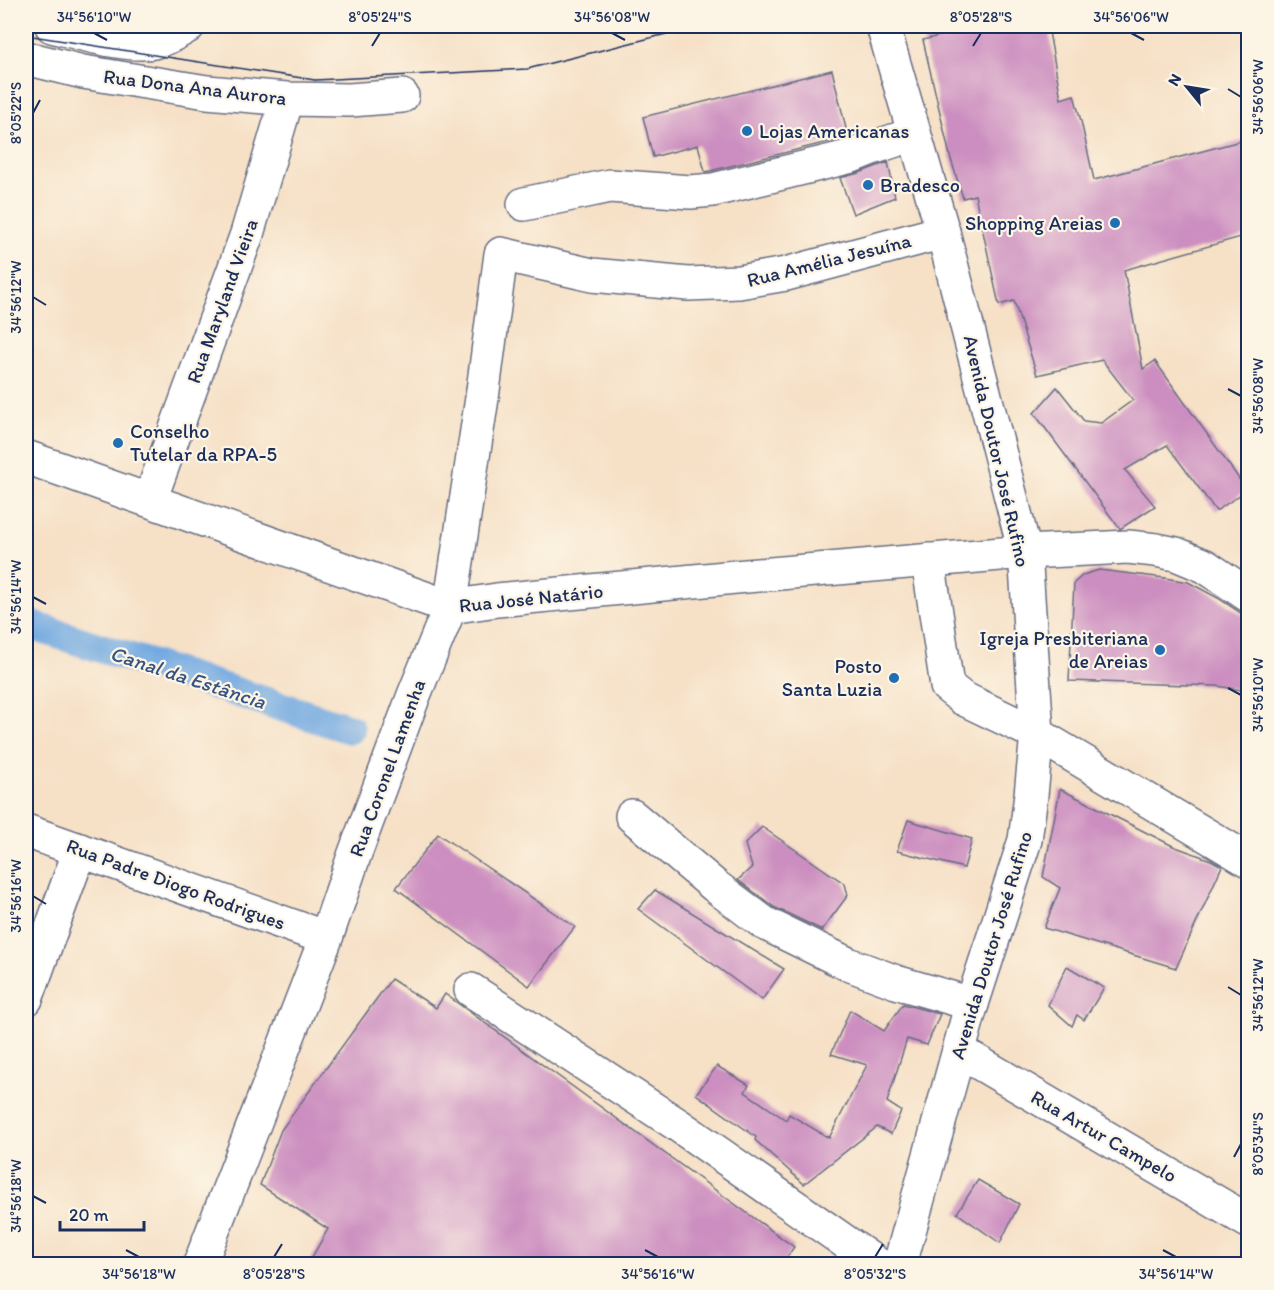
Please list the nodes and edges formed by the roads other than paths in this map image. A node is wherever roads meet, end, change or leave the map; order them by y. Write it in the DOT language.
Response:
graph roads {
  1 [pos="52,26"];
  2 [pos="188,26"];
  3 [pos="884,26"];
  4 [pos="26,58"];
  5 [pos="402,96"];
  6 [pos="287,99"];
  7 [pos="914,134"];
  8 [pos="524,204"];
  9 [pos="943,232"];
  10 [pos="501,254"];
  11 [pos="26,457"];
  12 [pos="150,500"];
  13 [pos="1025,552"];
  14 [pos="928,560"];
  15 [pos="1248,595"];
  16 [pos="450,607"];
  17 [pos="1037,734"];
  18 [pos="632,816"];
  19 [pos="26,831"];
  20 [pos="80,850"];
  21 [pos="1248,860"];
  22 [pos="326,938"];
  23 [pos="471,990"];
  24 [pos="26,999"];
  25 [pos="972,1004"];
  26 [pos="959,1051"];
  27 [pos="1248,1221"];
  28 [pos="200,1264"];
  29 [pos="877,1264"];
  30 [pos="900,1264"];
  1 -- 2 [label="street"];
  3 -- 7 [label="street, Avenida Doutor José Rufino"];
  4 -- 6 [label="street, Rua Dona Ana Aurora"];
  5 -- 6 [label="street, Rua Dona Ana Aurora"];
  6 -- 12 [label="street, Rua Maryland Vieira"];
  7 -- 8 [label="street"];
  7 -- 9 [label="street, Avenida Doutor José Rufino"];
  9 -- 10 [label="street, Rua Amélia Jesuína"];
  9 -- 13 [label="street, Avenida Doutor José Rufino"];
  10 -- 16 [label="street, Rua Coronel Lamenha"];
  11 -- 12 [label="street, Rua José Natário"];
  12 -- 16 [label="street, Rua José Natário"];
  13 -- 14 [label="street, Rua José Natário"];
  13 -- 15 [label="street, Rua José Natário"];
  13 -- 17 [label="street, Avenida Doutor José Rufino"];
  14 -- 16 [label="street, Rua José Natário"];
  14 -- 17 [label="street"];
  16 -- 22 [label="street, Rua Coronel Lamenha"];
  17 -- 21 [label="street"];
  17 -- 25 [label="street, Avenida Doutor José Rufino"];
  18 -- 25 [label="street"];
  19 -- 20 [label="street, Rua Padre Diogo Rodrigues"];
  20 -- 22 [label="street, Rua Padre Diogo Rodrigues"];
  20 -- 24 [label="street"];
  22 -- 28 [label="street, Rua Coronel Lamenha"];
  23 -- 29 [label="street"];
  25 -- 26 [label="street, Avenida Doutor José Rufino"];
  26 -- 27 [label="street, Rua Artur Campelo"];
  26 -- 30 [label="street, Avenida Doutor José Rufino"];
}
